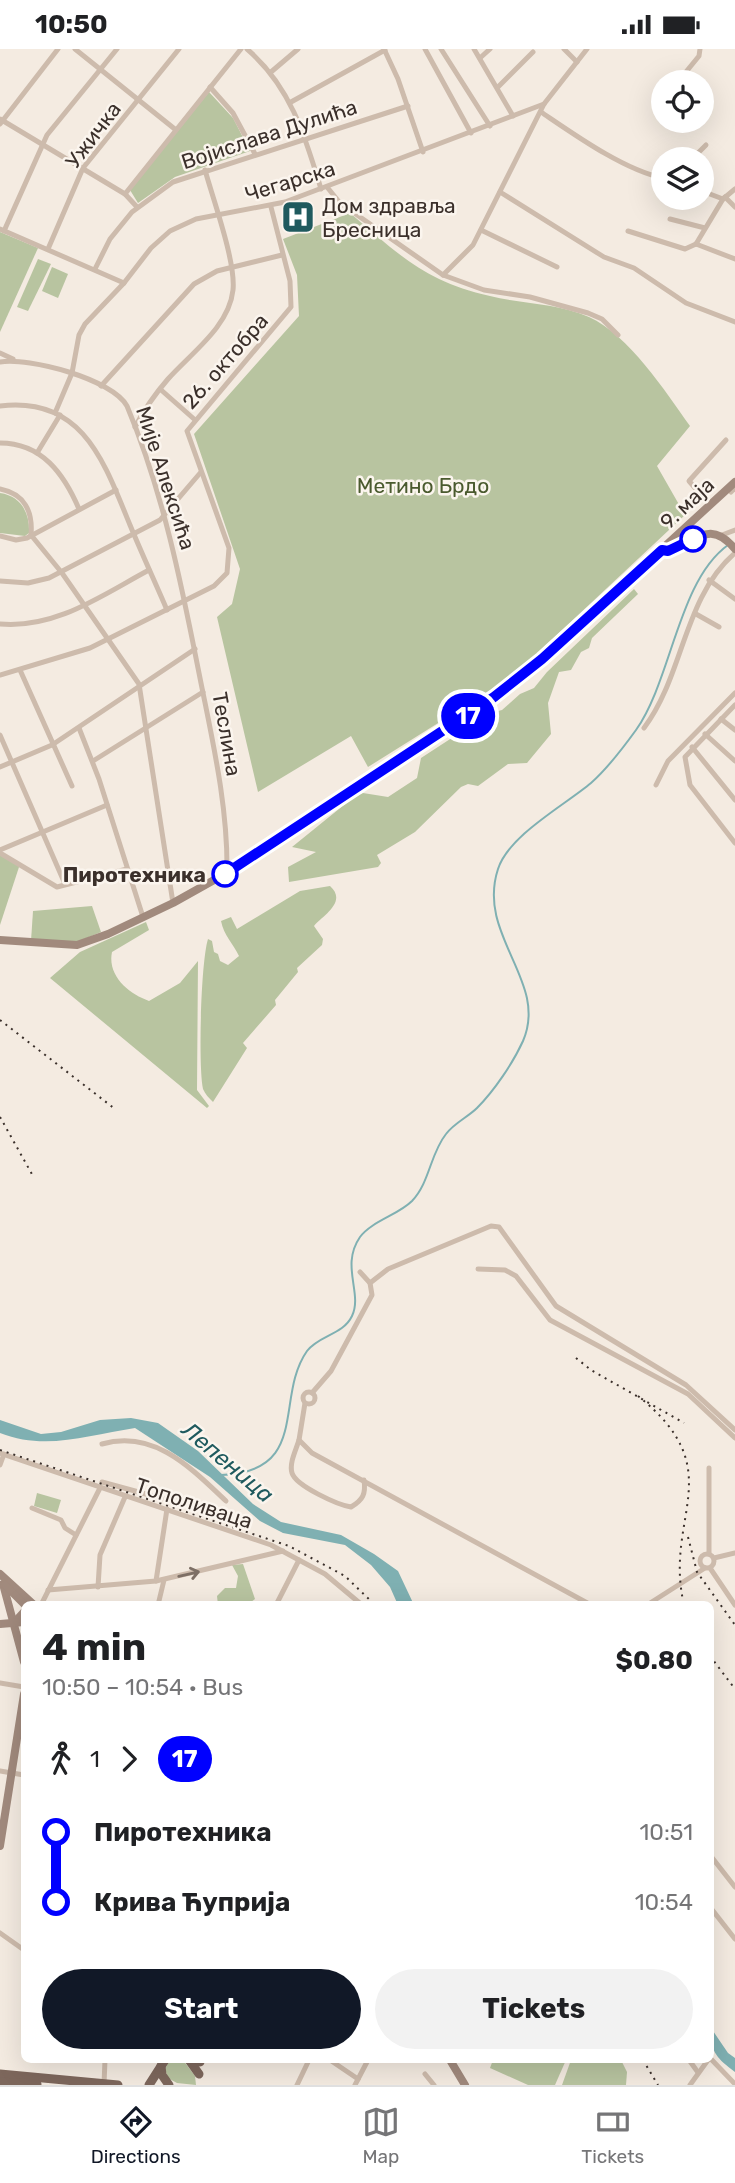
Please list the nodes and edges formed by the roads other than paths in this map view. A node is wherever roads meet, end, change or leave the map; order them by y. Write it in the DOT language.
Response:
graph roads {
  1 [pos="58,49"];
  2 [pos="75,49"];
  3 [pos="117,49"];
  4 [pos="179,49"];
  5 [pos="241,49"];
  6 [pos="247,49"];
  7 [pos="298,49"];
  8 [pos="425,49"];
  9 [pos="441,49"];
  10 [pos="474,49"];
  11 [pos="490,49"];
  12 [pos="564,49"];
  13 [pos="587,49"];
  14 [pos="700,49"];
  15 [pos="384,50"];
  16 [pos="533,52"];
  17 [pos="480,58"];
  18 [pos="577,62"];
  19 [pos="101,69"];
  20 [pos="688,70"];
  21 [pos="271,72"];
  22 [pos="210,87"];
  23 [pos="498,87"];
  24 [pos="139,100"];
  25 [pos="291,102"];
  26 [pos="544,104"];
  27 [pos="408,106"];
  28 [pos="541,112"];
  29 [pos="513,116"];
  30 [pos="1,121"];
  31 [pos="490,126"];
  32 [pos="176,130"];
  33 [pos="471,133"];
  34 [pos="305,138"];
  35 [pos="41,144"];
  36 [pos="423,152"];
  37 [pos="255,154"];
  38 [pos="83,168"];
  39 [pos="205,170"];
  40 [pos="651,175"];
  41 [pos="324,188"];
  42 [pos="735,188"];
  43 [pos="500,193"];
  44 [pos="125,194"];
  45 [pos="714,195"];
  46 [pos="724,198"];
  47 [pos="137,207"];
  48 [pos="271,207"];
  49 [pos="735,207"];
  50 [pos="217,215"];
  51 [pos="670,219"];
  52 [pos="705,228"];
  53 [pos="2,230"];
  54 [pos="481,230"];
  55 [pos="628,231"];
  56 [pos="696,244"];
  57 [pos="48,249"];
  58 [pos="282,255"];
  59 [pos="735,259"];
  60 [pos="557,267"];
  61 [pos="230,268"];
  62 [pos="95,269"];
  63 [pos="443,275"];
  64 [pos="124,283"];
  65 [pos="735,322"];
  66 [pos="618,335"];
  67 [pos="0,353"];
  68 [pos="15,359"];
  69 [pos="0,362"];
  70 [pos="72,373"];
  71 [pos="101,386"];
  72 [pos="160,389"];
  73 [pos="0,405"];
  74 [pos="57,414"];
  75 [pos="194,419"];
  76 [pos="135,427"];
  77 [pos="726,440"];
  78 [pos="0,443"];
  79 [pos="37,453"];
  80 [pos="201,473"];
  81 [pos="735,482"];
  82 [pos="0,489"];
  83 [pos="116,490"];
  84 [pos="710,505"];
  85 [pos="79,509"];
  86 [pos="166,515"];
  87 [pos="160,520"];
  88 [pos="168,524"];
  89 [pos="735,530"];
  90 [pos="134,534"];
  91 [pos="31,535"];
  92 [pos="0,536"];
  93 [pos="725,538"];
  94 [pos="662,550"];
  95 [pos="735,551"];
  96 [pos="149,570"];
  97 [pos="62,573"];
  98 [pos="0,580"];
  99 [pos="709,580"];
  100 [pos="735,599"];
  101 [pos="185,601"];
  102 [pos="85,604"];
  103 [pos="167,610"];
  104 [pos="696,614"];
  105 [pos="0,624"];
  106 [pos="719,627"];
  107 [pos="109,639"];
  108 [pos="195,649"];
  109 [pos="20,670"];
  110 [pos="0,675"];
  111 [pos="139,684"];
  112 [pos="203,692"];
  113 [pos="735,693"];
  114 [pos="735,705"];
  115 [pos="721,719"];
  116 [pos="79,727"];
  117 [pos="146,727"];
  118 [pos="644,728"];
  119 [pos="735,730"];
  120 [pos="705,734"];
  121 [pos="0,735"];
  122 [pos="52,745"];
  123 [pos="692,747"];
  124 [pos="93,761"];
  125 [pos="735,761"];
  126 [pos="12,762"];
  127 [pos="0,767"];
  128 [pos="656,785"];
  129 [pos="72,786"];
  130 [pos="735,800"];
  131 [pos="107,805"];
  132 [pos="42,832"];
  133 [pos="735,843"];
  134 [pos="0,851"];
  135 [pos="127,869"];
  136 [pos="227,873"];
  137 [pos="65,884"];
  138 [pos="173,903"];
  139 [pos="143,917"];
  140 [pos="0,940"];
  141 [pos="478,1269"];
  142 [pos="359,1272"];
  143 [pos="370,1283"];
  144 [pos="735,1430"];
  145 [pos="735,1438"];
  146 [pos="299,1440"];
  147 [pos="102,1444"];
  148 [pos="2,1453"];
  149 [pos="0,1465"];
  150 [pos="709,1468"];
  151 [pos="364,1480"];
  152 [pos="101,1485"];
  153 [pos="125,1497"];
  154 [pos="168,1500"];
  155 [pos="226,1501"];
  156 [pos="32,1508"];
  157 [pos="167,1509"];
  158 [pos="76,1535"];
  159 [pos="285,1551"];
  160 [pos="735,1553"];
  161 [pos="711,1556"];
  162 [pos="299,1560"];
  163 [pos="708,1568"];
  164 [pos="0,1574"];
  165 [pos="164,1580"];
  166 [pos="156,1581"];
  167 [pos="1,1582"];
  168 [pos="98,1587"];
  169 [pos="48,1590"];
  170 [pos="27,1601"];
  171 [pos="29,1601"];
  172 [pos="37,1601"];
  173 [pos="159,1601"];
  174 [pos="279,1601"];
  175 [pos="358,1601"];
  176 [pos="584,1601"];
  177 [pos="654,1601"];
  178 [pos="735,1605"];
  179 [pos="21,1615"];
  180 [pos="21,1622"];
  181 [pos="14,1623"];
  182 [pos="0,1624"];
  183 [pos="21,1650"];
  184 [pos="0,1683"];
  185 [pos="21,1686"];
  186 [pos="21,1711"];
  187 [pos="0,1771"];
  188 [pos="10,1773"];
  189 [pos="21,1775"];
  190 [pos="0,1846"];
  191 [pos="714,1860"];
  192 [pos="735,1887"];
  193 [pos="714,1912"];
  194 [pos="0,1933"];
  195 [pos="735,1939"];
  196 [pos="21,1948"];
  197 [pos="105,2063"];
  198 [pos="162,2063"];
  199 [pos="163,2063"];
  200 [pos="191,2063"];
  201 [pos="199,2063"];
  202 [pos="308,2063"];
  203 [pos="334,2063"];
  204 [pos="366,2063"];
  205 [pos="447,2063"];
  206 [pos="451,2063"];
  207 [pos="691,2063"];
  208 [pos="705,2063"];
  209 [pos="713,2063"];
  210 [pos="697,2071"];
  211 [pos="0,2074"];
  212 [pos="199,2074"];
  213 [pos="425,2074"];
  214 [pos="0,2082"];
  215 [pos="357,2082"];
  216 [pos="104,2084"];
  217 [pos="735,2084"];
  218 [pos="47,2085"];
  219 [pos="118,2085"];
  220 [pos="149,2085"];
  221 [pos="169,2085"];
  222 [pos="198,2085"];
  223 [pos="297,2085"];
  224 [pos="434,2085"];
  225 [pos="462,2085"];
  226 [pos="690,2085"];
  1 -- 30 [label="street"];
  2 -- 19 [label="street"];
  3 -- 19 [label="street"];
  4 -- 24 [label="street, Ужичка"];
  5 -- 22 [label="street"];
  6 -- 21 [label="street"];
  7 -- 21 [label="street"];
  8 -- 33 [label="street"];
  9 -- 31 [label="street"];
  10 -- 17 [label="street"];
  11 -- 17 [label="street"];
  12 -- 18 [label="street"];
  13 -- 18 [label="street"];
  14 -- 20 [label="street"];
  15 -- 25 [label="street"];
  15 -- 27 [label="street"];
  16 -- 23 [label="street"];
  17 -- 23 [label="street"];
  18 -- 26 [label="street"];
  19 -- 24 [label="street"];
  19 -- 35 [label="street"];
  21 -- 25 [label="street"];
  22 -- 32 [label="street"];
  22 -- 37 [label="street"];
  23 -- 29 [label="street"];
  24 -- 32 [label="street"];
  24 -- 38 [label="street, Ужичка"];
  25 -- 34 [label="street"];
  26 -- 28 [label="street"];
  26 -- 29 [label="street, Чегарска"];
  27 -- 34 [label="street, Војислава Дулића"];
  27 -- 36 [label="street"];
  28 -- 40 [label="street"];
  28 -- 43 [label="street"];
  29 -- 31 [label="street, Чегарска"];
  30 -- 35 [label="street"];
  31 -- 33 [label="street, Чегарска"];
  32 -- 44 [label="street"];
  33 -- 36 [label="street, Чегарска"];
  34 -- 37 [label="street, Војислава Дулића"];
  34 -- 41 [label="street"];
  35 -- 38 [label="street"];
  35 -- 53 [label="street"];
  36 -- 41 [label="street, Чегарска"];
  37 -- 39 [label="street, Војислава Дулића"];
  38 -- 44 [label="street"];
  38 -- 57 [label="street, Ужичка"];
  39 -- 47 [label="street, Војислава Дулића"];
  39 -- 50 [label="street"];
  41 -- 48 [label="street, Чегарска"];
  41 -- 63 [label="street"];
  42 -- 46 [label="street"];
  43 -- 54 [label="street"];
  43 -- 65 [label="street"];
  44 -- 47 [label="street"];
  45 -- 46 [label="street"];
  46 -- 49 [label="street"];
  46 -- 52 [label="street"];
  47 -- 62 [label="street, Војислава Дулића"];
  48 -- 50 [label="street, Чегарска"];
  48 -- 58 [label="street"];
  50 -- 61 [label="street"];
  50 -- 64 [label="street, Чегарска"];
  51 -- 52 [label="street"];
  52 -- 56 [label="street"];
  53 -- 57 [label="street"];
  54 -- 60 [label="street"];
  54 -- 63 [label="street"];
  55 -- 56 [label="street"];
  56 -- 59 [label="street"];
  57 -- 62 [label="street"];
  58 -- 61 [label="street"];
  58 -- 75 [label="street, 26. октобра"];
  61 -- 71 [label="street"];
  61 -- 72 [label="street"];
  62 -- 64 [label="street"];
  63 -- 66 [label="street"];
  64 -- 70 [label="street, Чегарска"];
  67 -- 68 [label="street"];
  68 -- 69 [label="street"];
  68 -- 70 [label="street"];
  70 -- 71 [label="street, Мије Алексића"];
  70 -- 74 [label="street, Чегарска"];
  71 -- 76 [label="street, Мије Алексића"];
  72 -- 75 [label="street"];
  72 -- 76 [label="street"];
  73 -- 74 [label="street"];
  74 -- 79 [label="street, Чегарска"];
  74 -- 83 [label="street"];
  75 -- 80 [label="street, 26. октобра"];
  76 -- 86 [label="street, Мије Алексића"];
  77 -- 84 [label="street"];
  78 -- 79 [label="street"];
  79 -- 85 [label="street"];
  80 -- 86 [label="street"];
  80 -- 101 [label="street, 26. октобра"];
  81 -- 84 [label="main road, 9. маја"];
  82 -- 91 [label="street"];
  83 -- 85 [label="street"];
  83 -- 90 [label="street"];
  84 -- 94 [label="main road, 9. маја"];
  85 -- 91 [label="street"];
  86 -- 87 [label="street"];
  86 -- 88 [label="street, Мије Алексића"];
  87 -- 88 [label="street"];
  87 -- 90 [label="street"];
  88 -- 101 [label="street, Мије Алексића"];
  89 -- 93 [label="street"];
  90 -- 96 [label="street"];
  90 -- 97 [label="street"];
  91 -- 92 [label="street"];
  91 -- 97 [label="street"];
  93 -- 94 [label="main road"];
  93 -- 95 [label="main road"];
  94 -- 136 [label="main road, 9. маја"];
  95 -- 99 [label="street"];
  96 -- 102 [label="street"];
  96 -- 103 [label="street"];
  97 -- 98 [label="street"];
  97 -- 102 [label="street"];
  99 -- 100 [label="street"];
  99 -- 104 [label="street"];
  101 -- 103 [label="street, 26. октобра"];
  101 -- 108 [label="street, Теслина"];
  102 -- 105 [label="street"];
  102 -- 107 [label="street"];
  103 -- 107 [label="street, 26. октобра"];
  104 -- 106 [label="street"];
  104 -- 118 [label="street"];
  107 -- 109 [label="street, 26. октобра"];
  107 -- 111 [label="street"];
  108 -- 111 [label="street"];
  108 -- 112 [label="street, Теслина"];
  109 -- 110 [label="street, 26. октобра"];
  109 -- 122 [label="street"];
  111 -- 116 [label="street"];
  111 -- 117 [label="street"];
  112 -- 117 [label="street"];
  112 -- 136 [label="street, Теслина"];
  113 -- 128 [label="street"];
  114 -- 115 [label="street"];
  115 -- 119 [label="street"];
  115 -- 120 [label="street"];
  116 -- 122 [label="street"];
  116 -- 124 [label="street"];
  117 -- 124 [label="street"];
  117 -- 138 [label="street"];
  120 -- 123 [label="street"];
  120 -- 125 [label="street"];
  121 -- 126 [label="street"];
  122 -- 126 [label="street"];
  122 -- 129 [label="street"];
  123 -- 130 [label="street"];
  123 -- 133 [label="street"];
  124 -- 131 [label="street"];
  126 -- 127 [label="street"];
  126 -- 132 [label="street"];
  131 -- 132 [label="street"];
  131 -- 135 [label="street"];
  132 -- 134 [label="street"];
  132 -- 137 [label="street"];
  134 -- 137 [label="street"];
  135 -- 137 [label="street"];
  135 -- 139 [label="street"];
  136 -- 138 [label="main road, 9. маја"];
  138 -- 139 [label="main road, 9. маја"];
  139 -- 140 [label="main road, 9. маја"];
  141 -- 145 [label="street"];
  142 -- 143 [label="street"];
  143 -- 144 [label="street"];
  143 -- 146 [label="street"];
  146 -- 151 [label="street"];
  146 -- 151 [label="street"];
  147 -- 155 [label="street"];
  148 -- 149 [label="street"];
  148 -- 152 [label="street, Тополиваца"];
  150 -- 161 [label="street"];
  151 -- 176 [label="street"];
  152 -- 153 [label="street, Тополиваца"];
  152 -- 154 [label="street, Тополиваца"];
  152 -- 158 [label="street"];
  153 -- 157 [label="street, Тополиваца"];
  153 -- 168 [label="street"];
  156 -- 158 [label="street"];
  157 -- 159 [label="street, Тополиваца"];
  157 -- 166 [label="street"];
  158 -- 169 [label="street"];
  159 -- 162 [label="street, Тополиваца"];
  165 -- 159 [label="street, one-way"];
  160 -- 161 [label="street"];
  161 -- 163 [label="street"];
  161 -- 163 [label="street"];
  162 -- 174 [label="street"];
  162 -- 175 [label="street, Тополиваца"];
  163 -- 177 [label="street"];
  163 -- 178 [label="street"];
  164 -- 171 [label="main road"];
  165 -- 166 [label="street"];
  165 -- 173 [label="street"];
  166 -- 168 [label="street"];
  167 -- 170 [label="main road"];
  167 -- 181 [label="main road"];
  168 -- 169 [label="street"];
  169 -- 172 [label="street"];
  179 -- 181 [label="main road"];
  180 -- 181 [label="main road"];
  181 -- 182 [label="main road"];
  181 -- 183 [label="main road"];
  184 -- 185 [label="street"];
  186 -- 188 [label="main road"];
  187 -- 188 [label="street"];
  188 -- 189 [label="street"];
  188 -- 190 [label="main road"];
  191 -- 192 [label="street"];
  193 -- 195 [label="street"];
  194 -- 196 [label="street"];
  197 -- 216 [label="street"];
  198 -- 220 [label="main road"];
  199 -- 221 [label="main road"];
  200 -- 212 [label="main road"];
  201 -- 212 [label="main road"];
  202 -- 223 [label="street"];
  203 -- 215 [label="street"];
  204 -- 215 [label="street"];
  205 -- 225 [label="main road"];
  206 -- 225 [label="main road"];
  207 -- 210 [label="street"];
  208 -- 210 [label="street"];
  209 -- 217 [label="street"];
  210 -- 226 [label="street"];
  211 -- 216 [label="main road"];
  212 -- 222 [label="main road"];
  213 -- 224 [label="street"];
  214 -- 218 [label="main road"];
  216 -- 219 [label="main road"];
}
